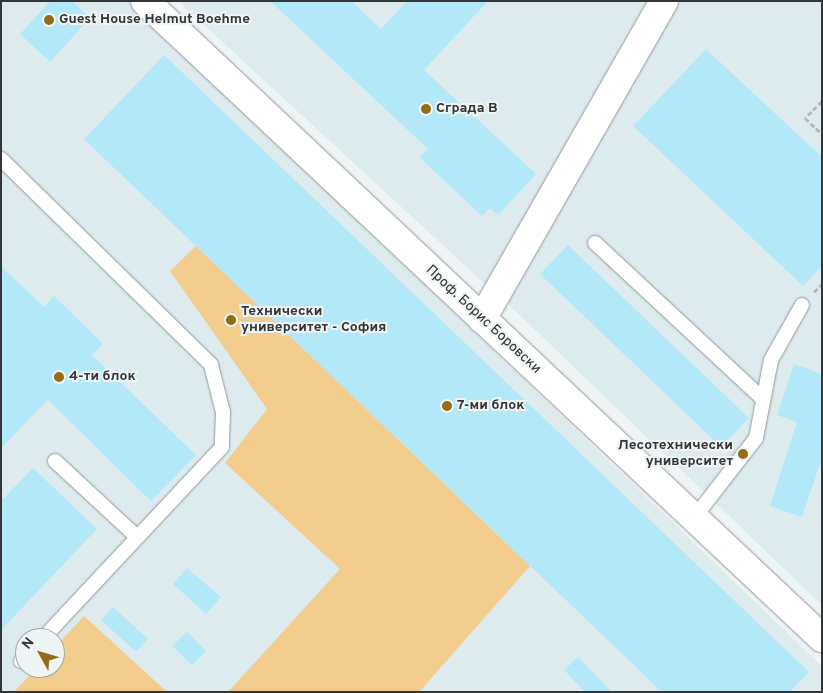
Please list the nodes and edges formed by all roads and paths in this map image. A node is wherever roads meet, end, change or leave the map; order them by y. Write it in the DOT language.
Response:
graph roads {
  1 [pos="145,1"];
  2 [pos="664,1"];
  3 [pos="822,101"];
  4 [pos="822,134"];
  5 [pos="1,159"];
  6 [pos="596,243"];
  7 [pos="802,305"];
  8 [pos="482,319"];
  9 [pos="763,400"];
  10 [pos="55,460"];
  11 [pos="694,518"];
  12 [pos="137,537"];
  13 [pos="51,628"];
  14 [pos="822,638"];
  1 -- 8 [label="street, Проф. Борис Боровски"];
  2 -- 8 [label="street"];
  3 -- 4 [label="path"];
  5 -- 12 [label="lane"];
  6 -- 9 [label="lane"];
  7 -- 9 [label="lane"];
  8 -- 11 [label="street, Проф. Борис Боровски"];
  9 -- 11 [label="lane"];
  10 -- 12 [label="lane"];
  11 -- 14 [label="street, Проф. Борис Боровски"];
  12 -- 13 [label="lane"];
}
